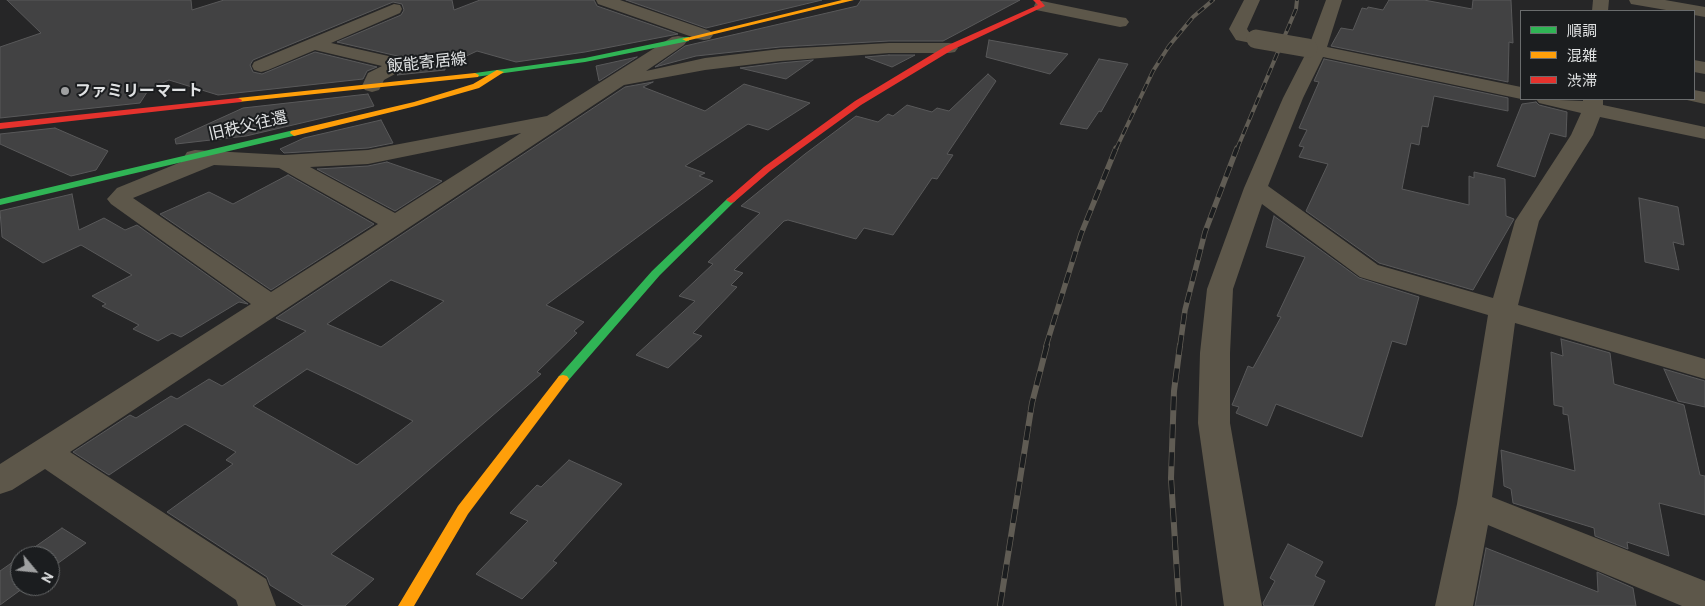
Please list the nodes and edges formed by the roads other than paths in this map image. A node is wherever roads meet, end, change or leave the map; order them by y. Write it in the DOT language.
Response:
graph roads {
  1 [pos="604,0"];
  2 [pos="851,0"];
  3 [pos="1252,0"];
  4 [pos="1334,0"];
  5 [pos="1638,0"];
  6 [pos="1039,3"];
  7 [pos="394,10"];
  8 [pos="1694,10"];
  9 [pos="1120,22"];
  10 [pos="704,35"];
  11 [pos="678,41"];
  12 [pos="314,44"];
  13 [pos="949,48"];
  14 [pos="1312,49"];
  15 [pos="261,66"];
  16 [pos="500,72"];
  17 [pos="615,83"];
  18 [pos="372,86"];
  19 [pos="1520,94"];
  20 [pos="1555,100"];
  21 [pos="1593,104"];
  22 [pos="559,120"];
  23 [pos="0,126"];
  24 [pos="1705,133"];
  25 [pos="187,156"];
  26 [pos="213,157"];
  27 [pos="284,162"];
  28 [pos="1256,188"];
  29 [pos="0,202"];
  30 [pos="397,224"];
  31 [pos="272,306"];
  32 [pos="1503,310"];
  33 [pos="1705,369"];
  34 [pos="45,452"];
  35 [pos="0,481"];
  36 [pos="1474,504"];
  37 [pos="1705,598"];
  38 [pos="257,606"];
  39 [pos="406,606"];
  40 [pos="1243,606"];
  41 [pos="1454,606"];
  1 -- 10 [label="street"];
  2 -- 10 [label="street, 飯能寄居線"];
  3 -- 14 [label="street, bridge"];
  4 -- 14 [label="street"];
  5 -- 8 [label="street"];
  6 -- 9 [label="street"];
  6 -- 13 [label="street"];
  7 -- 12 [label="street"];
  10 -- 11 [label="street, 飯能寄居線"];
  11 -- 16 [label="street, 飯能寄居線"];
  11 -- 17 [label="street"];
  12 -- 15 [label="street"];
  12 -- 18 [label="street"];
  13 -- 17 [label="street"];
  13 -- 39 [label="street"];
  14 -- 19 [label="street"];
  14 -- 28 [label="street"];
  16 -- 18 [label="street, 飯能寄居線"];
  16 -- 25 [label="street, 旧秩父往還"];
  17 -- 22 [label="street"];
  18 -- 23 [label="street, 飯能寄居線"];
  20 -- 21 [label="street"];
  21 -- 24 [label="street"];
  21 -- 32 [label="street"];
  22 -- 27 [label="street"];
  22 -- 30 [label="street"];
  25 -- 26 [label="street"];
  25 -- 29 [label="street, 旧秩父往還"];
  26 -- 27 [label="street"];
  26 -- 31 [label="street"];
  27 -- 30 [label="street"];
  28 -- 32 [label="street"];
  28 -- 40 [label="street"];
  30 -- 31 [label="street"];
  31 -- 34 [label="street"];
  32 -- 33 [label="street"];
  32 -- 36 [label="street"];
  34 -- 35 [label="street"];
  34 -- 38 [label="street"];
  36 -- 37 [label="street"];
  36 -- 41 [label="street"];
}
